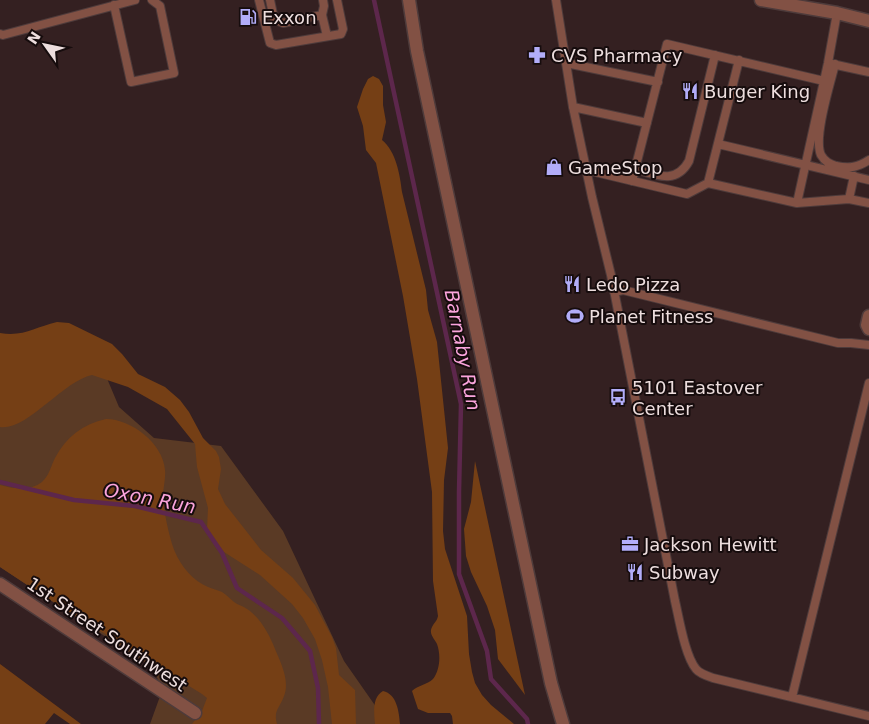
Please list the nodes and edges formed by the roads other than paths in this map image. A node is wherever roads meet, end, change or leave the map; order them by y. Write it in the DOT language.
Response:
graph roads {
  1 [pos="135,0"];
  2 [pos="152,0"];
  3 [pos="259,0"];
  4 [pos="270,0"];
  5 [pos="323,0"];
  6 [pos="337,0"];
  7 [pos="409,0"];
  8 [pos="556,0"];
  9 [pos="761,0"];
  10 [pos="114,5"];
  11 [pos="837,12"];
  12 [pos="322,15"];
  13 [pos="869,21"];
  14 [pos="0,34"];
  15 [pos="328,36"];
  16 [pos="715,55"];
  17 [pos="739,60"];
  18 [pos="566,63"];
  19 [pos="832,64"];
  20 [pos="869,72"];
  21 [pos="824,81"];
  22 [pos="658,82"];
  23 [pos="573,107"];
  24 [pos="647,123"];
  25 [pos="718,144"];
  26 [pos="869,160"];
  27 [pos="805,164"];
  28 [pos="635,169"];
  29 [pos="587,170"];
  30 [pos="854,176"];
  31 [pos="869,180"];
  32 [pos="632,181"];
  33 [pos="708,183"];
  34 [pos="848,199"];
  35 [pos="797,203"];
  36 [pos="869,203"];
  37 [pos="614,292"];
  38 [pos="869,316"];
  39 [pos="869,329"];
  40 [pos="869,345"];
  41 [pos="869,383"];
  42 [pos="0,584"];
  43 [pos="792,697"];
  44 [pos="195,713"];
  45 [pos="869,716"];
  46 [pos="563,724"];
  1 -- 10 [label="lane"];
  2 -- 10 [label="lane"];
  3 -- 15 [label="lane"];
  4 -- 12 [label="lane"];
  5 -- 12 [label="lane"];
  6 -- 15 [label="lane"];
  7 -- 46 [label="street"];
  8 -- 18 [label="lane"];
  9 -- 11 [label="street"];
  10 -- 14 [label="lane"];
  11 -- 13 [label="street"];
  11 -- 19 [label="lane"];
  12 -- 15 [label="lane"];
  16 -- 17 [label="lane"];
  16 -- 22 [label="lane"];
  16 -- 28 [label="lane"];
  17 -- 21 [label="lane"];
  17 -- 25 [label="lane"];
  18 -- 22 [label="lane"];
  18 -- 23 [label="lane"];
  19 -- 20 [label="lane"];
  19 -- 21 [label="lane"];
  19 -- 26 [label="lane"];
  21 -- 27 [label="lane"];
  22 -- 24 [label="lane"];
  23 -- 24 [label="lane"];
  23 -- 29 [label="lane"];
  24 -- 28 [label="lane"];
  25 -- 27 [label="lane"];
  25 -- 33 [label="lane"];
  27 -- 30 [label="lane"];
  27 -- 35 [label="lane"];
  28 -- 32 [label="lane"];
  29 -- 32 [label="lane"];
  29 -- 37 [label="lane"];
  30 -- 31 [label="lane"];
  30 -- 34 [label="lane"];
  32 -- 33 [label="lane"];
  33 -- 35 [label="lane"];
  34 -- 35 [label="lane"];
  34 -- 36 [label="lane"];
  37 -- 40 [label="lane"];
  37 -- 43 [label="lane"];
  38 -- 39 [label="street"];
  41 -- 43 [label="lane"];
  42 -- 44 [label="street, 1st Street Southwest"];
  43 -- 45 [label="lane"];
}
